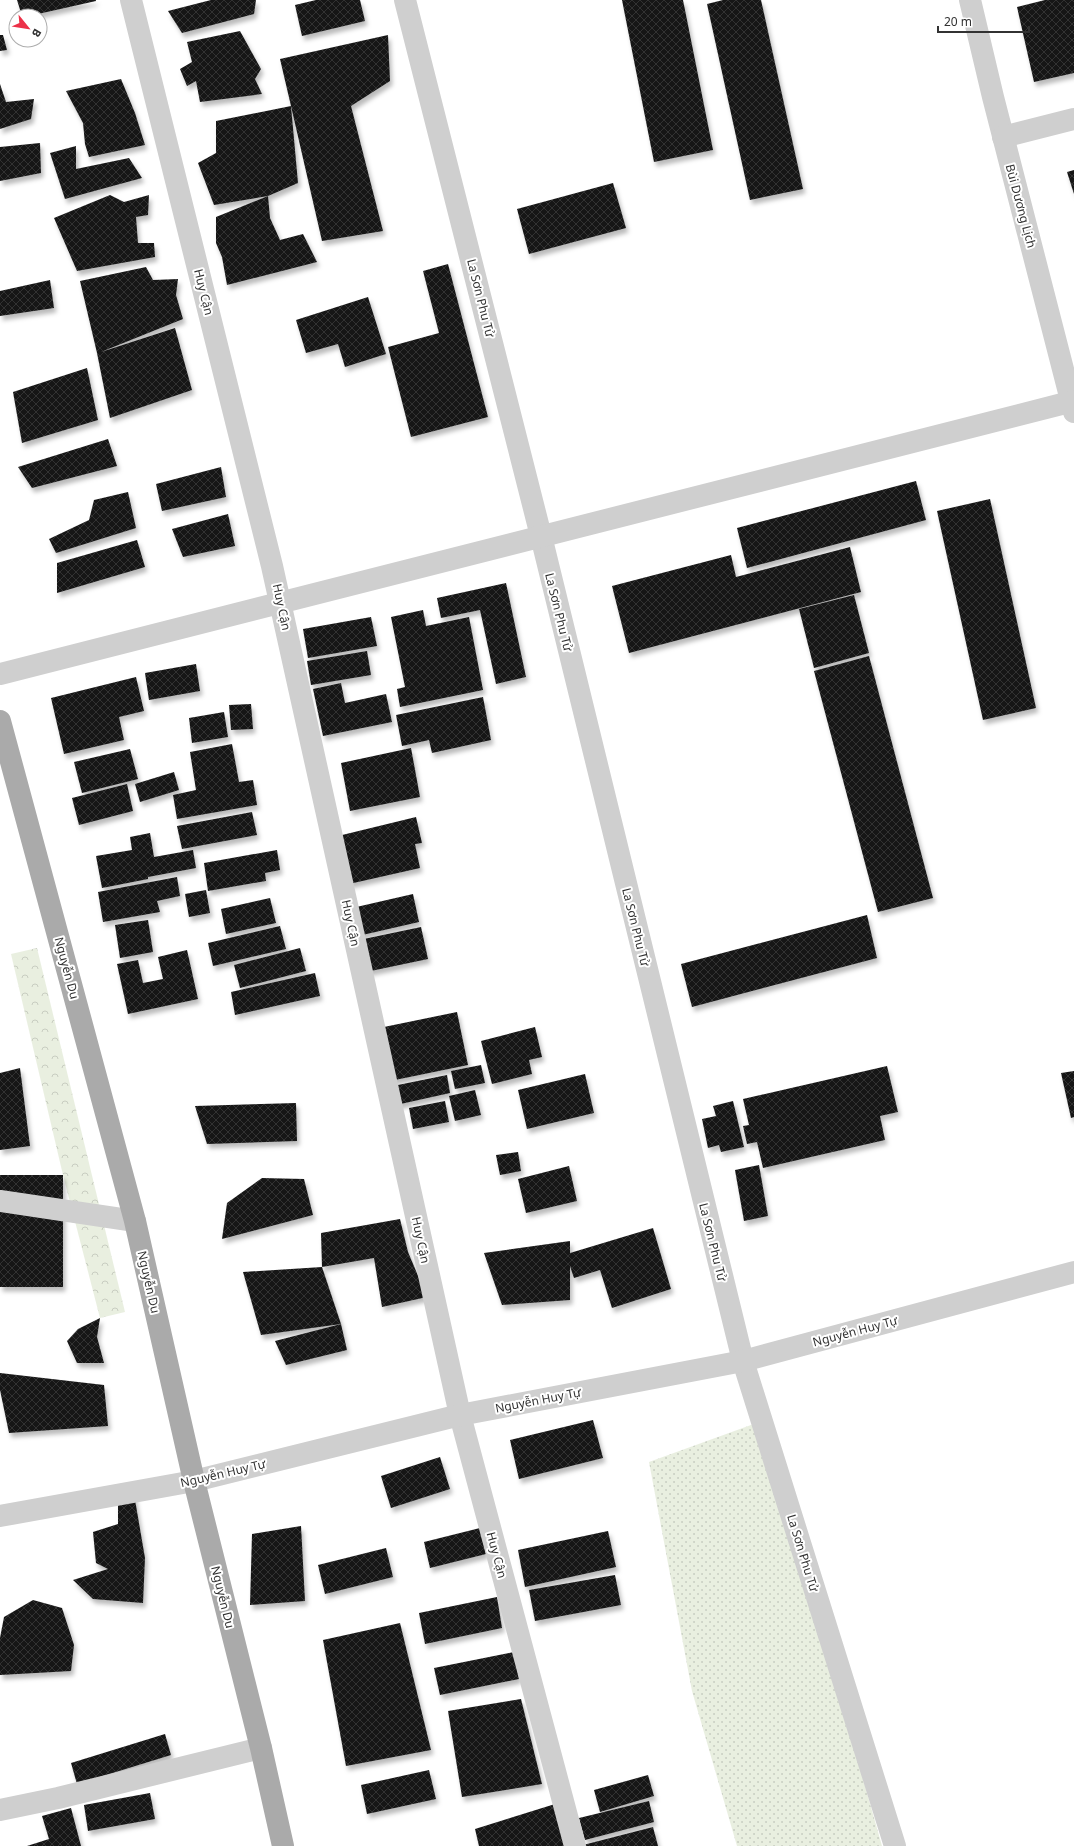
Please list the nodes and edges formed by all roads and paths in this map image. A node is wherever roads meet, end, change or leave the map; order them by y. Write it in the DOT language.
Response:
graph roads {
  1 [pos="131,0"];
  2 [pos="405,0"];
  3 [pos="970,0"];
  4 [pos="1074,119"];
  5 [pos="1003,137"];
  6 [pos="1073,404"];
  7 [pos="541,536"];
  8 [pos="280,602"];
  9 [pos="0,674"];
  10 [pos="0,721"];
  11 [pos="0,1201"];
  12 [pos="135,1221"];
  13 [pos="1074,1272"];
  14 [pos="743,1361"];
  15 [pos="460,1415"];
  16 [pos="194,1481"];
  17 [pos="0,1516"];
  18 [pos="262,1748"];
  19 [pos="0,1810"];
  20 [pos="283,1846"];
  21 [pos="575,1846"];
  22 [pos="896,1846"];
  1 -- 8 [label="street, Huy Cận"];
  2 -- 7 [label="street, La Sơn Phu Tử"];
  3 -- 5 [label="street, Bùi Dương Lịch"];
  4 -- 5 [label="street"];
  5 -- 6 [label="street, Bùi Dương Lịch"];
  6 -- 7 [label="street"];
  7 -- 8 [label="street"];
  7 -- 14 [label="street, La Sơn Phu Tử"];
  8 -- 9 [label="street"];
  8 -- 15 [label="street, Huy Cận"];
  10 -- 12 [label="main road, Nguyễn Du"];
  11 -- 12 [label="street"];
  12 -- 16 [label="main road, Nguyễn Du"];
  13 -- 14 [label="street, Nguyễn Huy Tự"];
  14 -- 15 [label="street, Nguyễn Huy Tự"];
  14 -- 22 [label="street, La Sơn Phu Tử"];
  15 -- 16 [label="street, Nguyễn Huy Tự"];
  15 -- 21 [label="street, Huy Cận"];
  16 -- 17 [label="street, Nguyễn Huy Tự"];
  16 -- 18 [label="main road, Nguyễn Du"];
  18 -- 19 [label="street"];
  18 -- 20 [label="main road, Nguyễn Du"];
}
